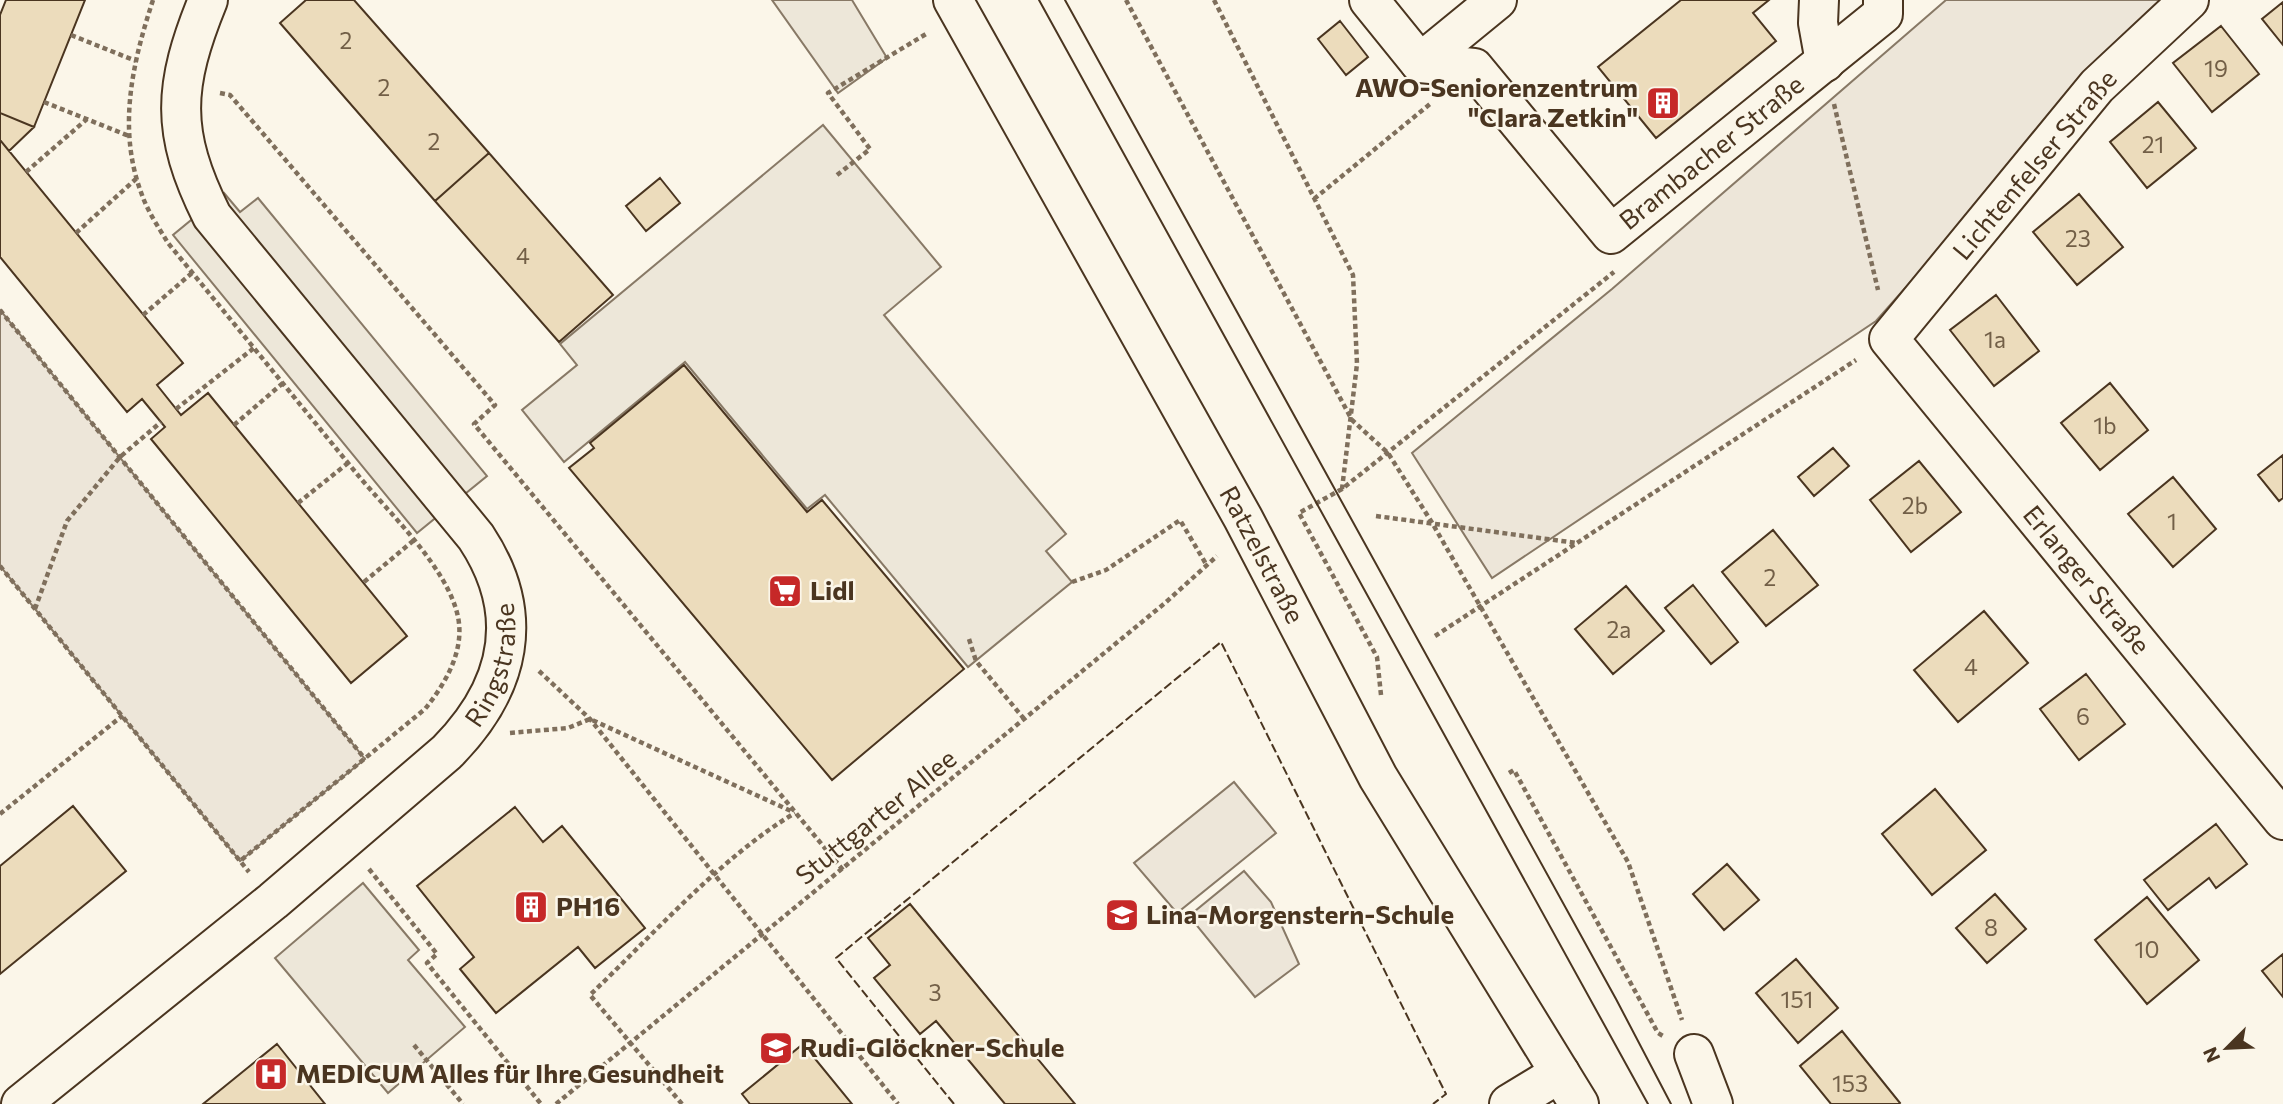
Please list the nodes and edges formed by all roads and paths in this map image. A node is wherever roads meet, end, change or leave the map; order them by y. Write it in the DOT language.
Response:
graph roads {
  1 [pos="153,0"];
  2 [pos="208,0"];
  3 [pos="1126,0"];
  4 [pos="1214,0"];
  5 [pos="1368,0"];
  6 [pos="1497,0"];
  7 [pos="1819,0"];
  8 [pos="1883,0"];
  9 [pos="2189,0"];
  10 [pos="956,6"];
  11 [pos="71,36"];
  12 [pos="136,61"];
  13 [pos="1825,62"];
  14 [pos="1420,63"];
  15 [pos="1474,68"];
  16 [pos="181,86"];
  17 [pos="44,102"];
  18 [pos="88,120"];
  19 [pos="129,136"];
  20 [pos="26,172"];
  21 [pos="837,175"];
  22 [pos="137,178"];
  23 [pos="1314,199"];
  24 [pos="76,233"];
  25 [pos="192,273"];
  26 [pos="0,310"];
  27 [pos="144,315"];
  28 [pos="1889,339"];
  29 [pos="254,348"];
  30 [pos="283,383"];
  31 [pos="176,409"];
  32 [pos="1352,420"];
  33 [pos="161,422"];
  34 [pos="234,425"];
  35 [pos="1388,453"];
  36 [pos="120,457"];
  37 [pos="348,463"];
  38 [pos="1342,489"];
  39 [pos="298,503"];
  40 [pos="1376,516"];
  41 [pos="1431,522"];
  42 [pos="413,541"];
  43 [pos="1578,543"];
  44 [pos="1217,556"];
  45 [pos="1206,564"];
  46 [pos="0,566"];
  47 [pos="364,582"];
  48 [pos="1072,582"];
  49 [pos="1481,607"];
  50 [pos="35,609"];
  51 [pos="1434,636"];
  52 [pos="969,639"];
  53 [pos="537,668"];
  54 [pos="1382,705"];
  55 [pos="122,716"];
  56 [pos="590,719"];
  57 [pos="475,720"];
  58 [pos="1025,720"];
  59 [pos="365,759"];
  60 [pos="1509,773"];
  61 [pos="795,813"];
  62 [pos="0,814"];
  63 [pos="2283,821"];
  64 [pos="346,840"];
  65 [pos="240,860"];
  66 [pos="843,870"];
  67 [pos="714,876"];
  68 [pos="273,901"];
  69 [pos="761,936"];
  70 [pos="631,1042"];
  71 [pos="414,1045"];
  72 [pos="1694,1054"];
  73 [pos="1569,1089"];
  74 [pos="21,1104"];
  75 [pos="463,1104"];
  76 [pos="541,1104"];
  77 [pos="556,1104"];
  78 [pos="682,1104"];
  79 [pos="898,1104"];
  80 [pos="1509,1104"];
  81 [pos="1713,1104"];
  1 -- 12 [label="path"];
  2 -- 16 [label="street, Ringstraße"];
  3 -- 32 [label="path"];
  4 -- 23 [label="path"];
  5 -- 14 [label="street"];
  6 -- 14 [label="street"];
  7 -- 13 [label="street, Brambacher Straße"];
  8 -- 13 [label="street, Brambacher Straße"];
  9 -- 28 [label="street, Lichtenfelser Straße"];
  10 -- 21 [label="path"];
  10 -- 73 [label="street, Ratzelstraße"];
  11 -- 12 [label="path"];
  12 -- 19 [label="path"];
  13 -- 15 [label="street, Brambacher Straße"];
  13 -- 28 [label="path"];
  14 -- 15 [label="street"];
  15 -- 23 [label="path"];
  16 -- 57 [label="street, Ringstraße"];
  16 -- 61 [label="path"];
  17 -- 18 [label="path"];
  18 -- 19 [label="path"];
  18 -- 20 [label="path"];
  19 -- 22 [label="path"];
  22 -- 24 [label="path"];
  22 -- 25 [label="path"];
  23 -- 32 [label="path"];
  25 -- 27 [label="path"];
  25 -- 29 [label="path"];
  26 -- 36 [label="path"];
  28 -- 43 [label="path"];
  28 -- 63 [label="street, Erlanger Straße"];
  29 -- 30 [label="path"];
  29 -- 31 [label="path"];
  30 -- 34 [label="path"];
  30 -- 37 [label="path"];
  32 -- 35 [label="path"];
  32 -- 38 [label="path"];
  33 -- 36 [label="path"];
  35 -- 38 [label="path"];
  35 -- 41 [label="path"];
  36 -- 50 [label="path"];
  36 -- 59 [label="path"];
  37 -- 39 [label="path"];
  37 -- 42 [label="path"];
  38 -- 54 [label="path"];
  40 -- 41 [label="path"];
  41 -- 43 [label="path"];
  41 -- 49 [label="path"];
  42 -- 47 [label="path"];
  42 -- 59 [label="path"];
  43 -- 49 [label="path"];
  44 -- 45 [label="path, Stuttgarter Allee"];
  45 -- 48 [label="path"];
  45 -- 58 [label="path, Stuttgarter Allee"];
  46 -- 50 [label="path"];
  49 -- 51 [label="path"];
  49 -- 72 [label="path"];
  50 -- 55 [label="path"];
  52 -- 58 [label="path"];
  53 -- 56 [label="path"];
  55 -- 62 [label="path"];
  55 -- 65 [label="path"];
  56 -- 57 [label="path"];
  56 -- 61 [label="path"];
  56 -- 67 [label="path"];
  57 -- 64 [label="street, Ringstraße"];
  58 -- 66 [label="path, Stuttgarter Allee"];
  59 -- 65 [label="path"];
  60 -- 72 [label="path"];
  61 -- 66 [label="path"];
  61 -- 67 [label="path"];
  64 -- 68 [label="street, Ringstraße"];
  64 -- 76 [label="path"];
  65 -- 68 [label="path"];
  66 -- 69 [label="path, Stuttgarter Allee"];
  67 -- 69 [label="path"];
  67 -- 70 [label="path"];
  68 -- 74 [label="street, Ringstraße"];
  69 -- 70 [label="path, Stuttgarter Allee"];
  69 -- 79 [label="path"];
  70 -- 77 [label="path, Stuttgarter Allee"];
  70 -- 78 [label="path"];
  71 -- 75 [label="path"];
  72 -- 81 [label="street"];
  73 -- 80 [label="street"];
}
